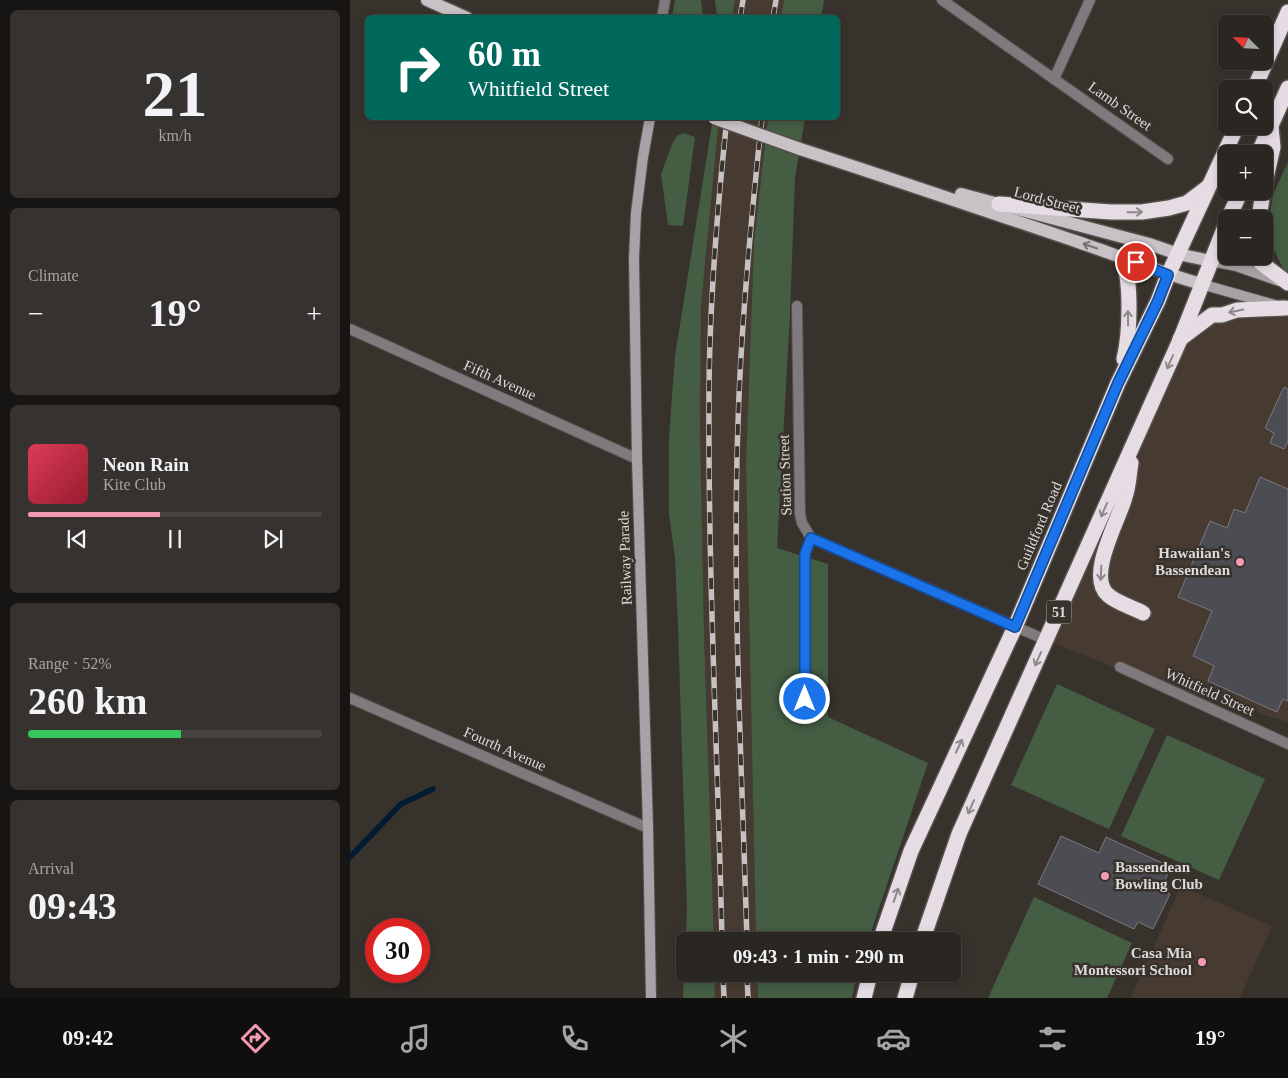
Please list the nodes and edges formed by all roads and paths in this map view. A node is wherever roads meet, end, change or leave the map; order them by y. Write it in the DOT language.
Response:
graph roads {
  1 [pos="427,0"];
  2 [pos="665,0"];
  3 [pos="942,0"];
  4 [pos="1090,0"];
  5 [pos="1288,12"];
  6 [pos="460,15"];
  7 [pos="662,15"];
  8 [pos="1054,79"];
  9 [pos="1258,80"];
  10 [pos="1288,88"];
  11 [pos="650,120"];
  12 [pos="720,120"];
  13 [pos="1273,121"];
  14 [pos="1233,135"];
  15 [pos="1168,159"];
  16 [pos="874,172"];
  17 [pos="1210,185"];
  18 [pos="999,204"];
  19 [pos="1218,243"];
  20 [pos="1178,254"];
  21 [pos="1122,257"];
  22 [pos="1211,260"];
  23 [pos="1264,265"];
  24 [pos="1168,275"];
  25 [pos="1201,284"];
  26 [pos="1288,284"];
  27 [pos="797,306"];
  28 [pos="1286,308"];
  29 [pos="350,329"];
  30 [pos="1180,340"];
  31 [pos="1118,383"];
  32 [pos="1134,441"];
  33 [pos="637,458"];
  34 [pos="811,538"];
  35 [pos="1143,613"];
  36 [pos="1015,627"];
  37 [pos="1046,640"];
  38 [pos="1120,667"];
  39 [pos="350,698"];
  40 [pos="805,699"];
  41 [pos="1288,744"];
  42 [pos="648,828"];
  43 [pos="883,932"];
  44 [pos="925,932"];
  45 [pos="868,982"];
  46 [pos="910,982"];
  47 [pos="651,998"];
  48 [pos="864,998"];
  49 [pos="905,998"];
  1 -- 6 [label="main road"];
  2 -- 7 [label="street"];
  3 -- 8 [label="street, Lamb Street"];
  4 -- 8 [label="street"];
  5 -- 9 [label="highway"];
  8 -- 15 [label="street, Lamb Street"];
  10 -- 13 [label="highway"];
  11 -- 33 [label="street, Railway Parade"];
  12 -- 16 [label="main road, Lord Street, bridge"];
  14 -- 17 [label="highway, Guildford Road / 51"];
  16 -- 18 [label="main road, Lord Street"];
  21 -- 16 [label="main road, Lord Street, one-way"];
  18 -- 17 [label="highway, one-way"];
  17 -- 20 [label="highway, Guildford Road / 51"];
  18 -- 20 [label="main road, Lord Street"];
  19 -- 22 [label="highway, 51"];
  20 -- 22 [label="main road, Lord Street"];
  20 -- 24 [label="highway, Guildford Road / 51"];
  21 -- 24 [label="main road, Lord Street"];
  31 -- 21 [label="highway, one-way"];
  22 -- 25 [label="highway, 51"];
  22 -- 26 [label="street"];
  23 -- 26 [label="highway"];
  24 -- 25 [label="main road, Lord Street"];
  24 -- 31 [label="highway, Guildford Road / 51"];
  25 -- 28 [label="street"];
  25 -- 30 [label="highway, 51"];
  27 -- 34 [label="street, Station Street"];
  28 -- 30 [label="highway, one-way"];
  29 -- 33 [label="street, Fifth Avenue"];
  30 -- 32 [label="highway, 51, one-way"];
  31 -- 36 [label="highway, Guildford Road / 51"];
  32 -- 35 [label="highway, one-way"];
  32 -- 37 [label="highway, 51, one-way"];
  33 -- 42 [label="street, Railway Parade"];
  34 -- 36 [label="street"];
  34 -- 40 [label="street"];
  36 -- 37 [label="street"];
  43 -- 36 [label="highway, Guildford Road / 51, one-way"];
  37 -- 44 [label="highway, 51, one-way"];
  38 -- 41 [label="street, Whitfield Street"];
  39 -- 42 [label="street, Fourth Avenue"];
  42 -- 47 [label="street, Railway Parade"];
  45 -- 48 [label="highway"];
  46 -- 49 [label="highway"];
}
